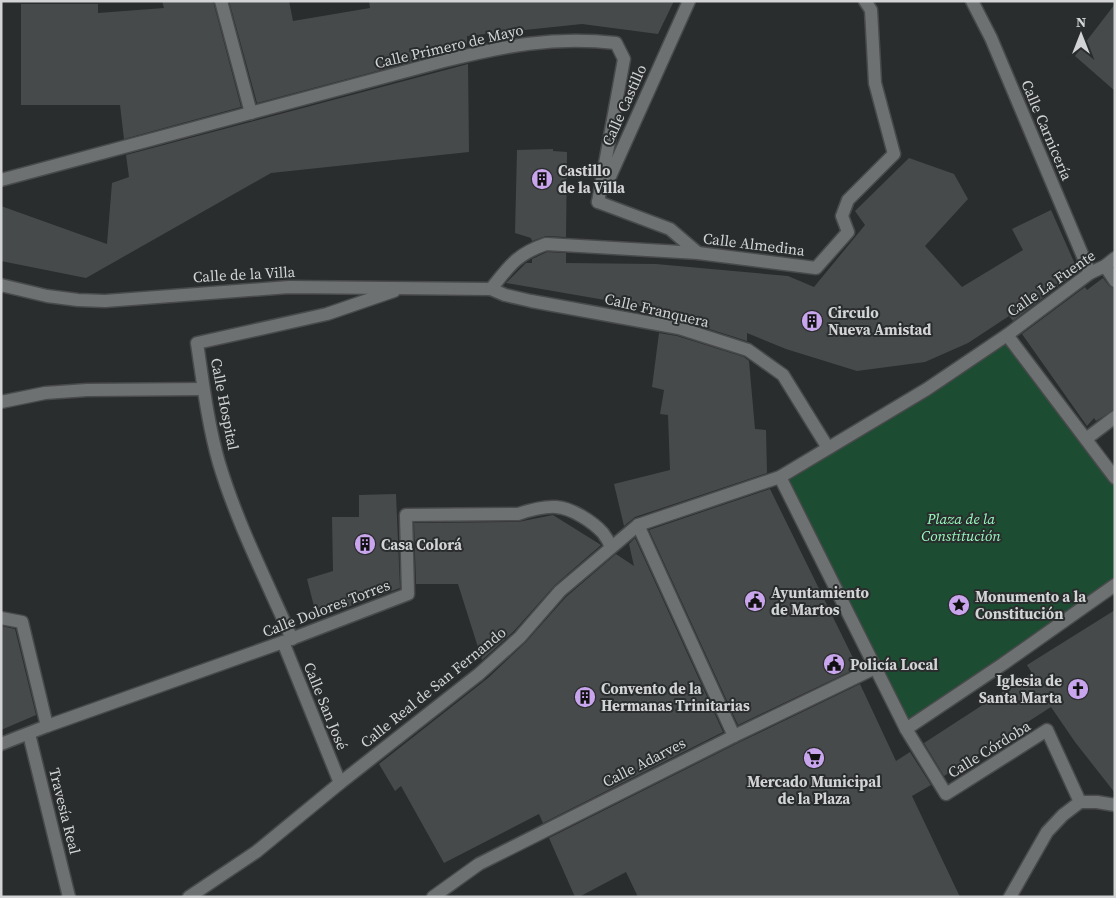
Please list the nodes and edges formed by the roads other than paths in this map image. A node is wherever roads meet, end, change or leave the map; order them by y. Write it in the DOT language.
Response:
graph roads {
  1 [pos="221,1"];
  2 [pos="689,1"];
  3 [pos="865,1"];
  4 [pos="972,1"];
  5 [pos="250,113"];
  6 [pos="1,180"];
  7 [pos="598,202"];
  8 [pos="698,253"];
  9 [pos="1110,262"];
  10 [pos="1090,273"];
  11 [pos="1115,281"];
  12 [pos="1,284"];
  13 [pos="403,288"];
  14 [pos="491,288"];
  15 [pos="1006,335"];
  16 [pos="204,389"];
  17 [pos="1,402"];
  18 [pos="1115,417"];
  19 [pos="1086,439"];
  20 [pos="828,448"];
  21 [pos="780,477"];
  22 [pos="1115,478"];
  23 [pos="638,524"];
  24 [pos="611,547"];
  25 [pos="1115,585"];
  26 [pos="1,618"];
  27 [pos="288,641"];
  28 [pos="876,667"];
  29 [pos="46,726"];
  30 [pos="906,728"];
  31 [pos="30,734"];
  32 [pos="734,736"];
  33 [pos="1,744"];
  34 [pos="340,783"];
  35 [pos="1080,802"];
  36 [pos="1115,806"];
  37 [pos="69,897"];
  38 [pos="189,897"];
  39 [pos="433,897"];
  40 [pos="1010,897"];
  1 -- 5 [label="street"];
  2 -- 7 [label="street, Calle Castillo"];
  3 -- 8 [label="street, Calle Almedina"];
  4 -- 10 [label="street, Calle Carnicería"];
  5 -- 6 [label="street, Calle Primero de Mayo"];
  5 -- 7 [label="street, Calle Primero de Mayo"];
  7 -- 8 [label="street"];
  8 -- 14 [label="street, Calle Almedina"];
  9 -- 10 [label="street, Calle La Fuente"];
  9 -- 11 [label="street"];
  10 -- 15 [label="street, Calle La Fuente"];
  12 -- 13 [label="street, Calle de la Villa"];
  13 -- 14 [label="street, Calle de la Villa"];
  13 -- 16 [label="street, Calle Hospital"];
  14 -- 20 [label="street, Calle Franquera"];
  15 -- 19 [label="street"];
  15 -- 20 [label="street"];
  16 -- 17 [label="street"];
  16 -- 27 [label="street, Calle Hospital"];
  18 -- 19 [label="street"];
  19 -- 22 [label="street"];
  20 -- 21 [label="street"];
  21 -- 23 [label="street, Calle Real de San Fernando"];
  21 -- 28 [label="street"];
  23 -- 24 [label="street, Calle Real de San Fernando"];
  23 -- 32 [label="street"];
  24 -- 27 [label="street, Calle Dolores Torres"];
  24 -- 34 [label="street, Calle Real de San Fernando"];
  25 -- 30 [label="street"];
  26 -- 29 [label="street"];
  27 -- 29 [label="street, Calle Dolores Torres"];
  27 -- 34 [label="street, Calle San José"];
  28 -- 30 [label="street"];
  28 -- 32 [label="street, Calle Adarves"];
  29 -- 31 [label="street, Calle Dolores Torres"];
  30 -- 35 [label="street, Calle Córdoba"];
  31 -- 33 [label="street, Calle Dolores Torres"];
  31 -- 37 [label="street, Travesía Real"];
  32 -- 39 [label="street, Calle Adarves"];
  34 -- 38 [label="street, Calle Real de San Fernando"];
  35 -- 36 [label="street"];
  35 -- 40 [label="street"];
}
